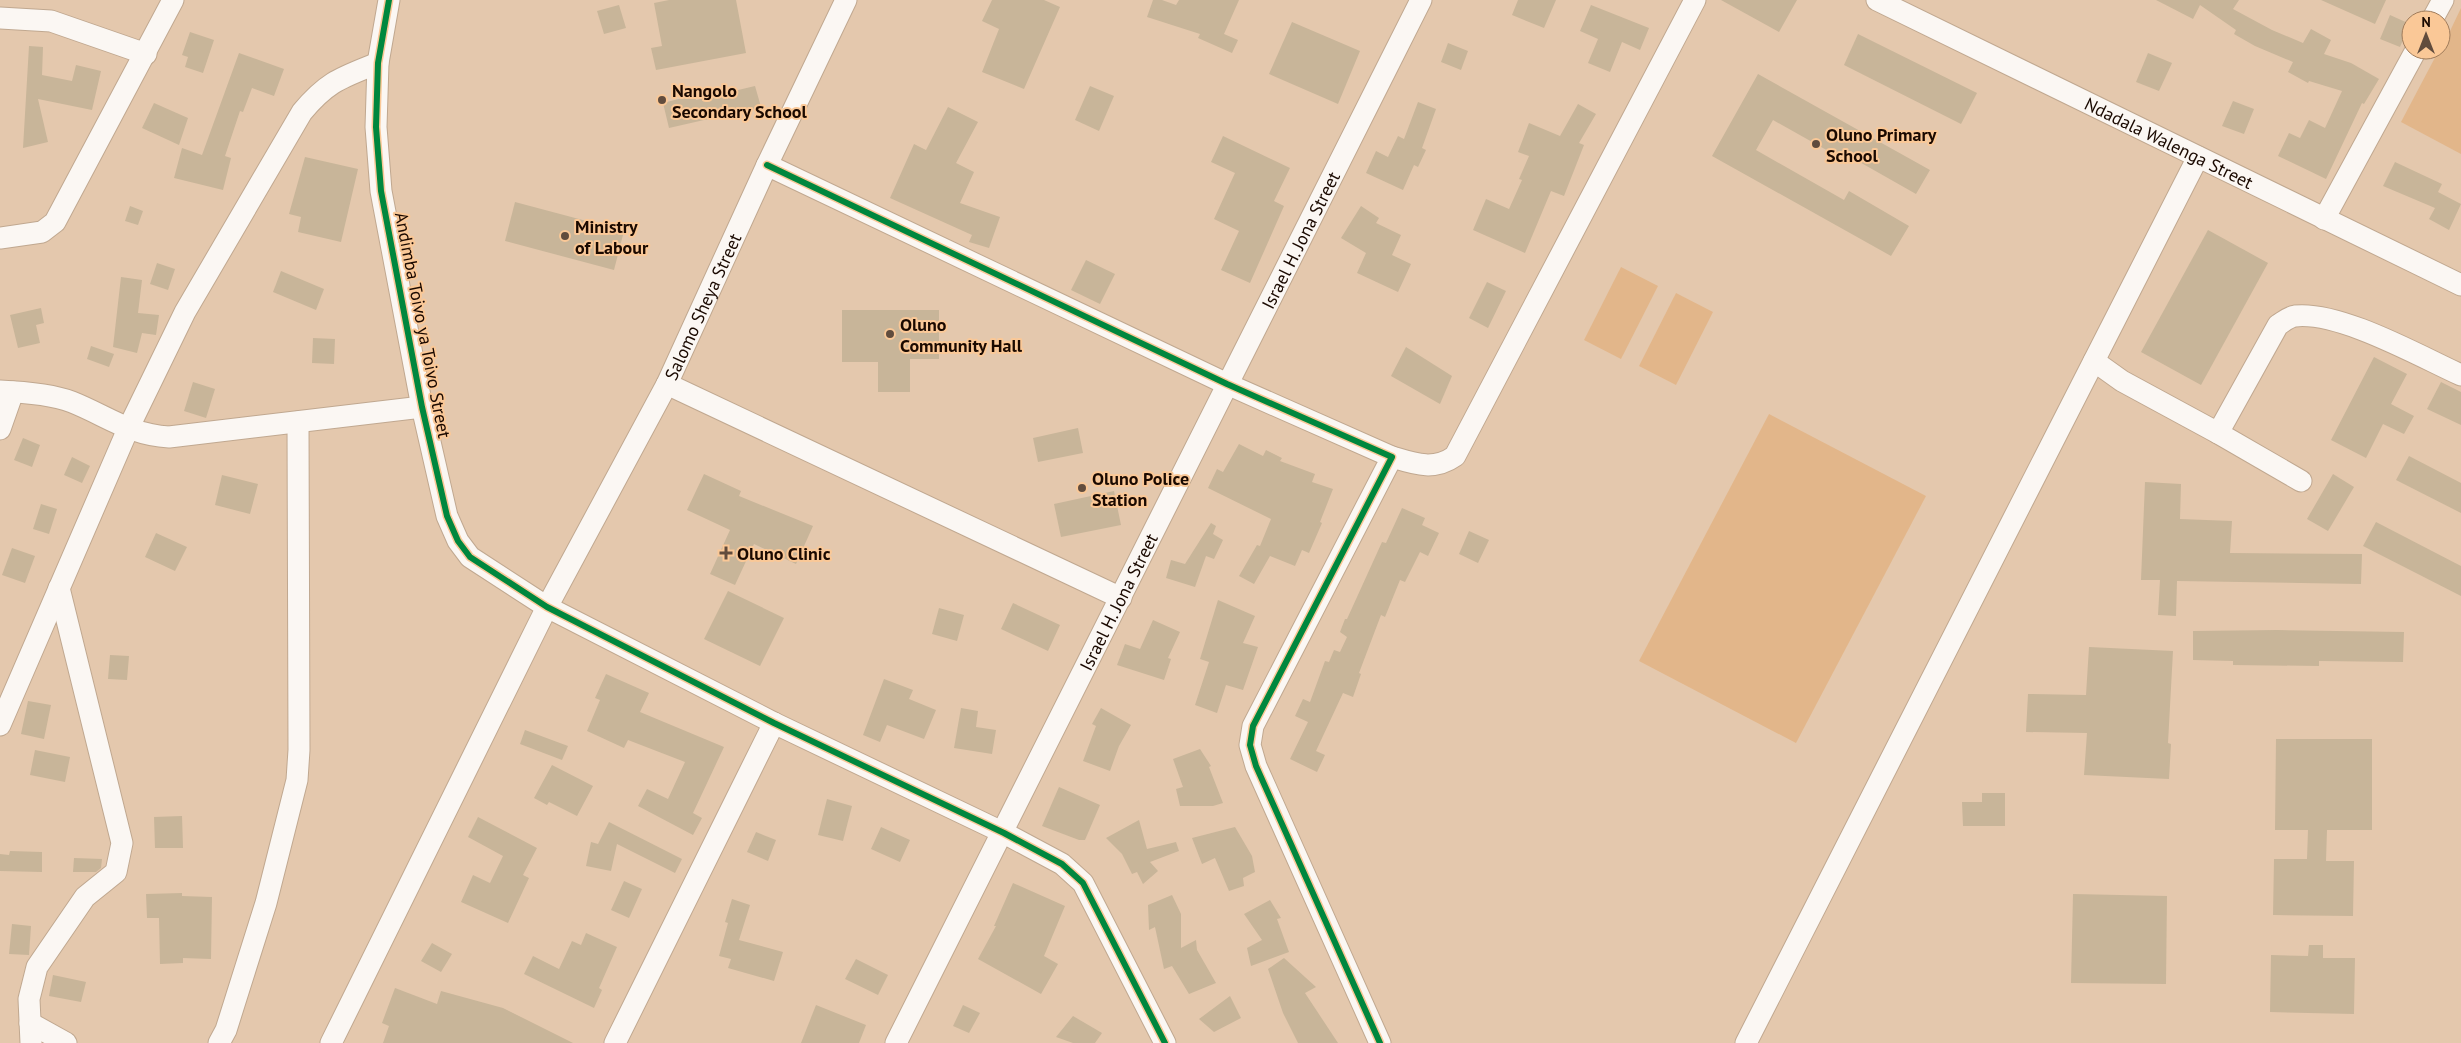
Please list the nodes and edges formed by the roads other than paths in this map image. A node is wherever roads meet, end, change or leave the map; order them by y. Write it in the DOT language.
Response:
graph roads {
  1 [pos="173,0"];
  2 [pos="389,0"];
  3 [pos="846,0"];
  4 [pos="1421,0"];
  5 [pos="1695,0"];
  6 [pos="1877,0"];
  7 [pos="0,18"];
  8 [pos="146,54"];
  9 [pos="2411,60"];
  10 [pos="378,62"];
  11 [pos="2198,157"];
  12 [pos="767,164"];
  13 [pos="2324,220"];
  14 [pos="0,238"];
  15 [pos="2461,285"];
  16 [pos="2094,361"];
  17 [pos="2461,375"];
  18 [pos="667,384"];
  19 [pos="1227,384"];
  20 [pos="7,392"];
  21 [pos="422,407"];
  22 [pos="298,422"];
  23 [pos="0,429"];
  24 [pos="128,429"];
  25 [pos="2218,433"];
  26 [pos="1392,457"];
  27 [pos="2301,481"];
  28 [pos="59,588"];
  29 [pos="1122,598"];
  30 [pos="547,607"];
  31 [pos="774,723"];
  32 [pos="0,725"];
  33 [pos="1004,833"];
  34 [pos="30,1033"];
  35 [pos="66,1043"];
  36 [pos="218,1043"];
  37 [pos="331,1043"];
  38 [pos="615,1043"];
  39 [pos="896,1043"];
  40 [pos="1165,1043"];
  41 [pos="1380,1043"];
  42 [pos="1746,1043"];
  1 -- 8 [label="street"];
  2 -- 10 [label="street, Andimba Toivo ya Toivo Street"];
  3 -- 12 [label="street, Salomo Sheya Street"];
  4 -- 19 [label="street, Israel H. Jona Street"];
  5 -- 26 [label="street"];
  6 -- 11 [label="street, Ndadala Walenga Street"];
  7 -- 8 [label="street"];
  8 -- 14 [label="street"];
  9 -- 13 [label="street"];
  10 -- 21 [label="street, Andimba Toivo ya Toivo Street"];
  10 -- 24 [label="street"];
  11 -- 13 [label="street, Ndadala Walenga Street"];
  11 -- 16 [label="street"];
  12 -- 18 [label="street, Salomo Sheya Street"];
  12 -- 19 [label="street"];
  13 -- 15 [label="street, Ndadala Walenga Street"];
  16 -- 25 [label="street"];
  16 -- 42 [label="street"];
  17 -- 25 [label="street"];
  18 -- 29 [label="street"];
  18 -- 30 [label="street, Salomo Sheya Street"];
  19 -- 26 [label="street"];
  19 -- 29 [label="street, Israel H. Jona Street"];
  20 -- 23 [label="street"];
  20 -- 24 [label="street"];
  21 -- 22 [label="street"];
  21 -- 30 [label="street, Andimba Toivo ya Toivo Street"];
  22 -- 24 [label="street"];
  22 -- 36 [label="street"];
  24 -- 28 [label="street"];
  25 -- 27 [label="street"];
  26 -- 41 [label="street"];
  28 -- 32 [label="street"];
  28 -- 34 [label="street"];
  29 -- 33 [label="street, Israel H. Jona Street"];
  30 -- 31 [label="street, Andimba Toivo ya Toivo Street"];
  30 -- 37 [label="street, Salomo Sheya Street"];
  31 -- 33 [label="street, Andimba Toivo ya Toivo Street"];
  31 -- 38 [label="street"];
  33 -- 39 [label="street, Israel H. Jona Street"];
  33 -- 40 [label="street, Andimba Toivo ya Toivo Street"];
  34 -- 35 [label="street"];
}
